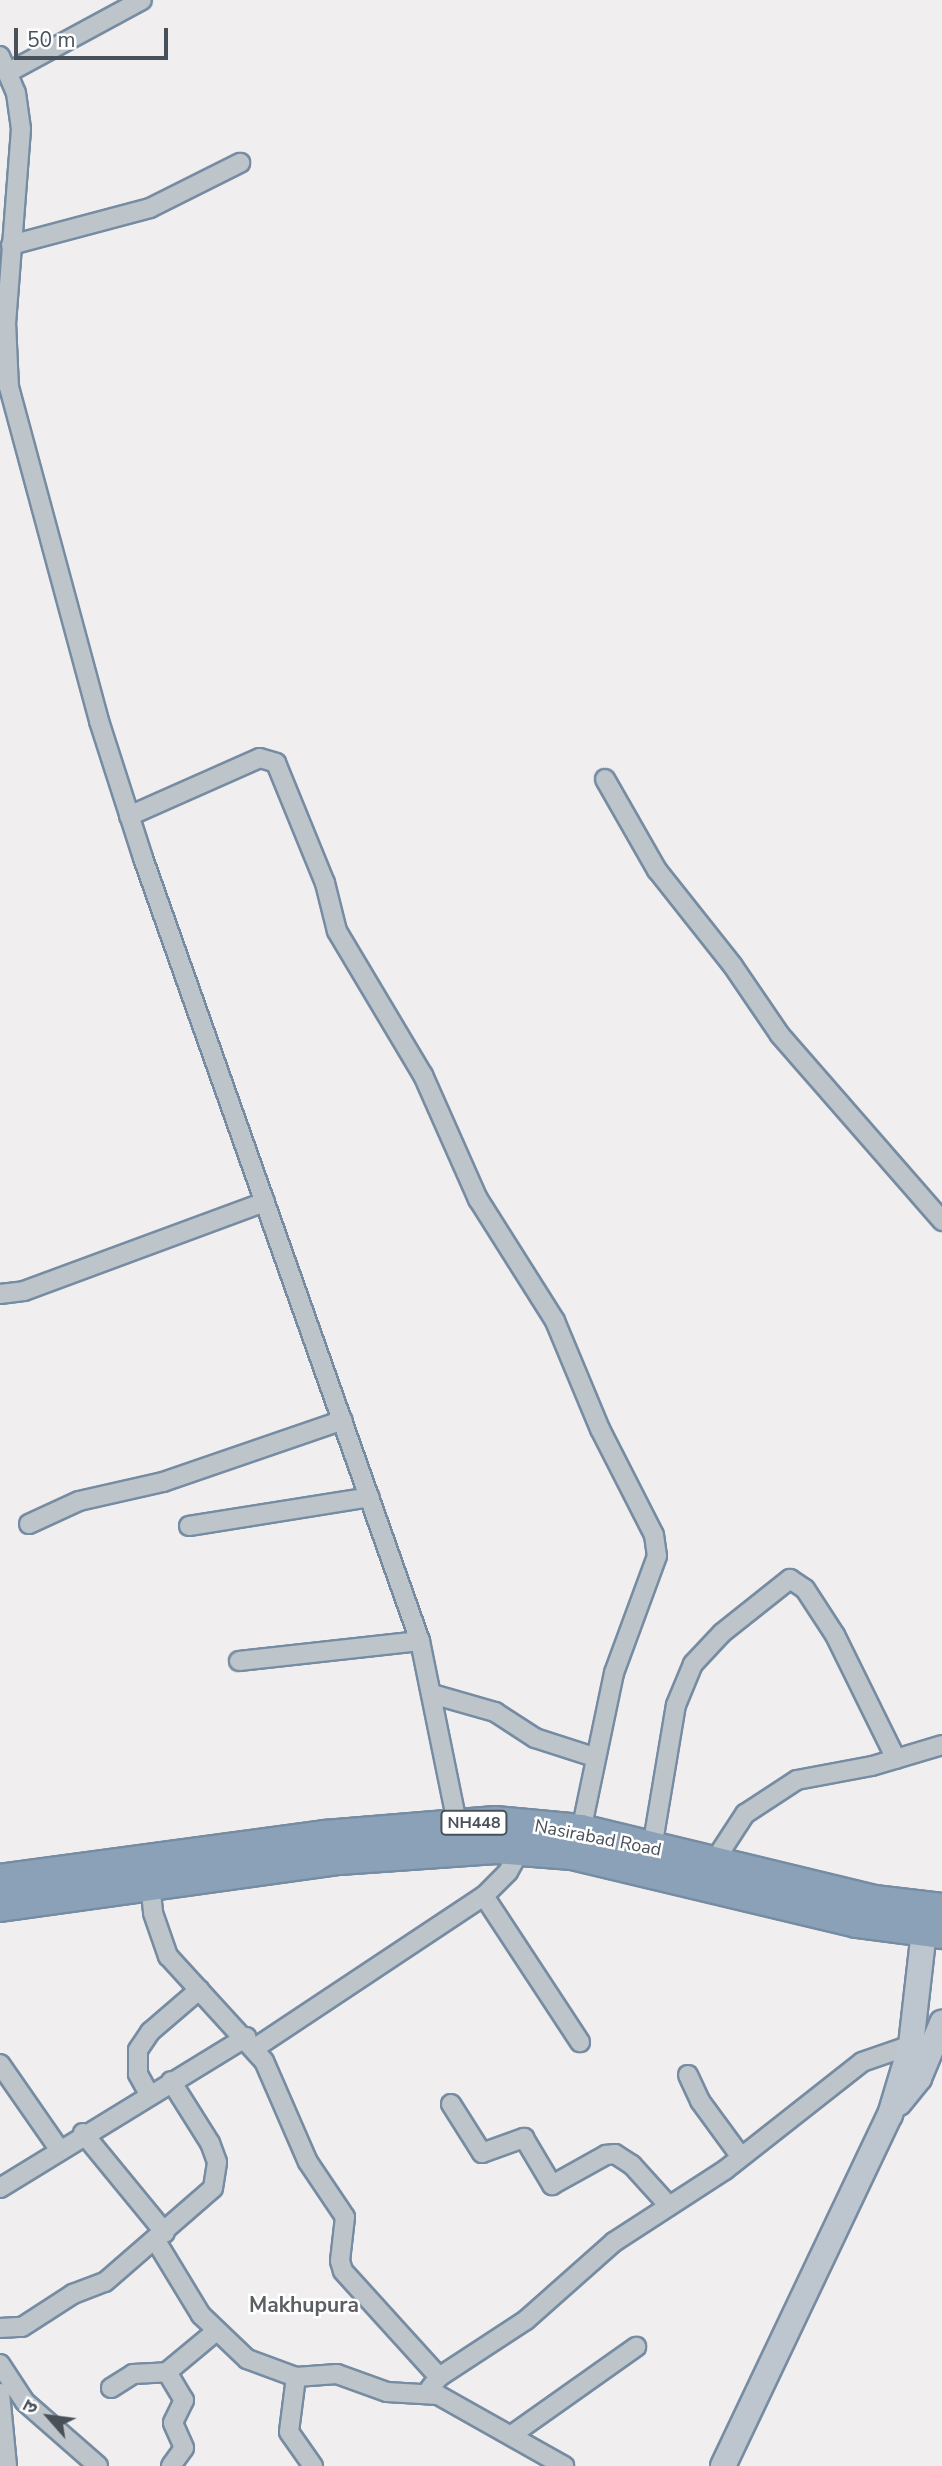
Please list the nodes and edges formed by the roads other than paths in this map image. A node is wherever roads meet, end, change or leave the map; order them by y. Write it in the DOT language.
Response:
graph roads {
  1 [pos="142,0"];
  2 [pos="4,64"];
  3 [pos="240,163"];
  4 [pos="11,245"];
  5 [pos="605,779"];
  6 [pos="129,816"];
  7 [pos="265,1202"];
  8 [pos="942,1221"];
  9 [pos="0,1294"];
  10 [pos="343,1420"];
  11 [pos="370,1497"];
  12 [pos="29,1524"];
  13 [pos="189,1526"];
  14 [pos="419,1642"];
  15 [pos="239,1661"];
  16 [pos="432,1694"];
  17 [pos="942,1745"];
  18 [pos="594,1757"];
  19 [pos="896,1759"];
  20 [pos="457,1823"];
  21 [pos="581,1831"];
  22 [pos="652,1847"];
  23 [pos="521,1849"];
  24 [pos="713,1863"];
  25 [pos="0,1881"];
  26 [pos="150,1883"];
  27 [pos="484,1896"];
  28 [pos="0,1905"];
  29 [pos="933,1921"];
  30 [pos="199,1990"];
  31 [pos="942,2023"];
  32 [pos="580,2042"];
  33 [pos="250,2043"];
  34 [pos="911,2045"];
  35 [pos="0,2064"];
  36 [pos="688,2075"];
  37 [pos="172,2081"];
  38 [pos="149,2094"];
  39 [pos="451,2104"];
  40 [pos="890,2115"];
  41 [pos="83,2133"];
  42 [pos="60,2149"];
  43 [pos="741,2157"];
  44 [pos="0,2188"];
  45 [pos="669,2206"];
  46 [pos="161,2237"];
  47 [pos="0,2328"];
  48 [pos="215,2332"];
  49 [pos="636,2347"];
  50 [pos="167,2372"];
  51 [pos="439,2376"];
  52 [pos="296,2377"];
  53 [pos="2,2380"];
  54 [pos="111,2388"];
  55 [pos="428,2391"];
  56 [pos="513,2434"];
  57 [pos="7,2466"];
  58 [pos="98,2466"];
  59 [pos="171,2466"];
  60 [pos="313,2466"];
  61 [pos="564,2466"];
  62 [pos="723,2466"];
  1 -- 2 [label="street"];
  2 -- 4 [label="street"];
  3 -- 4 [label="street"];
  4 -- 6 [label="street"];
  5 -- 8 [label="street"];
  6 -- 7 [label="street"];
  6 -- 18 [label="street"];
  7 -- 9 [label="street"];
  7 -- 10 [label="street"];
  10 -- 11 [label="street"];
  10 -- 12 [label="street"];
  11 -- 13 [label="street"];
  11 -- 14 [label="street"];
  14 -- 15 [label="street"];
  14 -- 16 [label="street"];
  16 -- 18 [label="street"];
  16 -- 20 [label="street"];
  17 -- 19 [label="street"];
  18 -- 21 [label="street"];
  19 -- 22 [label="street"];
  19 -- 24 [label="street"];
  20 -- 21 [label="highway, Nasirabad Road / NH448"];
  20 -- 25 [label="highway, Nasirabad Road / NH448"];
  21 -- 22 [label="highway, Nasirabad Road / NH448"];
  22 -- 24 [label="highway, Nasirabad Road / NH448"];
  23 -- 26 [label="highway, Nasirabad Road / NH448"];
  23 -- 27 [label="street"];
  23 -- 29 [label="highway, Nasirabad Road / NH448"];
  24 -- 29 [label="highway, Nasirabad Road / NH448"];
  26 -- 28 [label="highway, Nasirabad Road / NH448"];
  26 -- 30 [label="street"];
  27 -- 32 [label="street"];
  27 -- 33 [label="street"];
  29 -- 34 [label="main road"];
  30 -- 33 [label="street"];
  30 -- 38 [label="street"];
  31 -- 40 [label="main road"];
  33 -- 37 [label="street"];
  33 -- 51 [label="street"];
  34 -- 40 [label="main road"];
  34 -- 43 [label="street"];
  35 -- 42 [label="street"];
  36 -- 43 [label="street"];
  37 -- 38 [label="street"];
  37 -- 46 [label="street"];
  38 -- 41 [label="street"];
  39 -- 45 [label="street"];
  40 -- 62 [label="main road"];
  41 -- 42 [label="street"];
  41 -- 46 [label="street"];
  42 -- 44 [label="street"];
  43 -- 45 [label="street"];
  45 -- 51 [label="street"];
  46 -- 47 [label="street"];
  46 -- 48 [label="street"];
  48 -- 50 [label="street"];
  48 -- 52 [label="street"];
  49 -- 56 [label="street"];
  50 -- 54 [label="street"];
  50 -- 59 [label="street"];
  51 -- 55 [label="street"];
  52 -- 55 [label="street"];
  52 -- 60 [label="street"];
  53 -- 57 [label="street"];
  53 -- 58 [label="street"];
  55 -- 56 [label="street"];
  56 -- 61 [label="street"];
}
